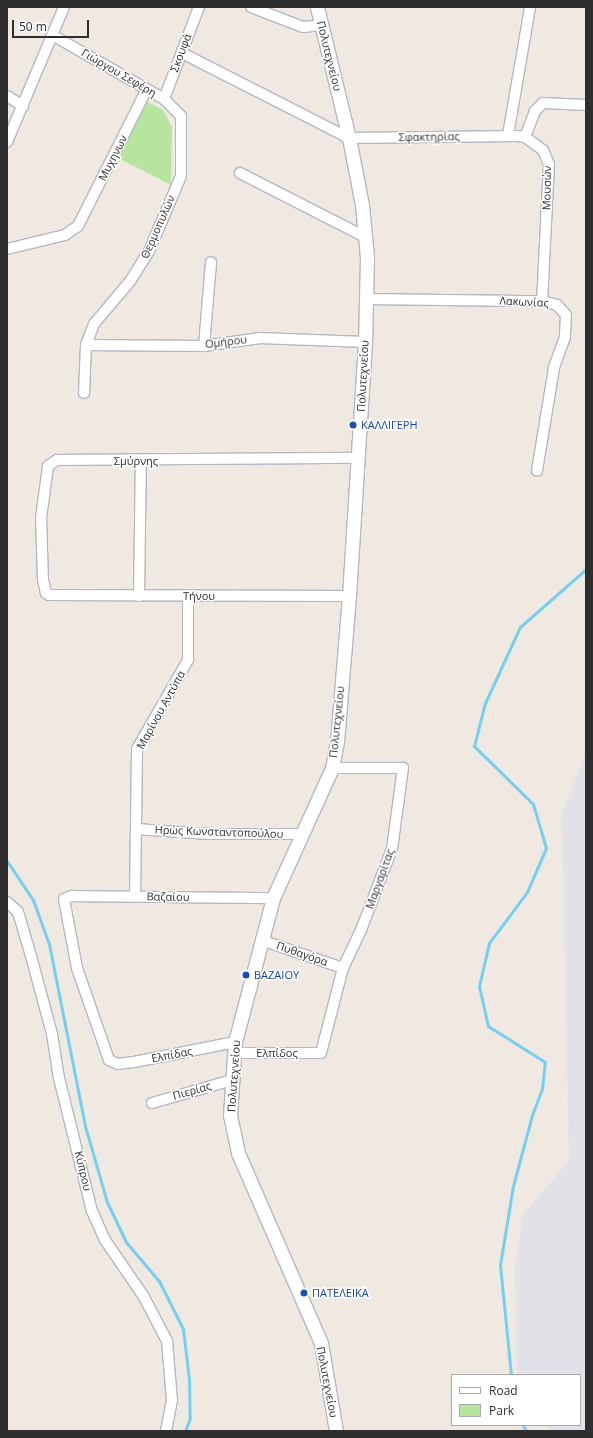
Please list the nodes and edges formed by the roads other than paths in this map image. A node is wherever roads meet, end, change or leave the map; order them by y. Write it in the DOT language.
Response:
graph roads {
  1 [pos="64,7"];
  2 [pos="199,7"];
  3 [pos="251,7"];
  4 [pos="317,7"];
  5 [pos="530,7"];
  6 [pos="321,25"];
  7 [pos="54,36"];
  8 [pos="182,53"];
  9 [pos="147,89"];
  10 [pos="7,96"];
  11 [pos="164,99"];
  12 [pos="586,105"];
  13 [pos="23,106"];
  14 [pos="508,135"];
  15 [pos="525,137"];
  16 [pos="349,138"];
  17 [pos="7,142"];
  18 [pos="240,173"];
  19 [pos="365,237"];
  20 [pos="7,249"];
  21 [pos="212,262"];
  22 [pos="366,299"];
  23 [pos="542,301"];
  24 [pos="365,342"];
  25 [pos="86,345"];
  26 [pos="204,346"];
  27 [pos="84,393"];
  28 [pos="358,458"];
  29 [pos="141,461"];
  30 [pos="537,471"];
  31 [pos="50,594"];
  32 [pos="139,596"];
  33 [pos="188,596"];
  34 [pos="348,596"];
  35 [pos="332,768"];
  36 [pos="136,829"];
  37 [pos="302,834"];
  38 [pos="135,896"];
  39 [pos="273,898"];
  40 [pos="7,902"];
  41 [pos="261,940"];
  42 [pos="343,968"];
  43 [pos="234,1048"];
  44 [pos="321,1053"];
  45 [pos="109,1060"];
  46 [pos="232,1080"];
  47 [pos="152,1103"];
  48 [pos="166,1431"];
  49 [pos="336,1431"];
  1 -- 7 [label="street"];
  2 -- 8 [label="street, Σκουφά"];
  3 -- 6 [label="street"];
  4 -- 6 [label="street, Πολυτεχνείου"];
  5 -- 14 [label="street"];
  6 -- 16 [label="street, Πολυτεχνείου"];
  7 -- 9 [label="street, Γιώργου Σεφέρη"];
  7 -- 13 [label="street"];
  8 -- 11 [label="street, Σκουφά"];
  8 -- 16 [label="street"];
  9 -- 11 [label="street, Γιώργου Σεφέρη"];
  9 -- 20 [label="street, Μυχηνων"];
  10 -- 13 [label="street"];
  11 -- 25 [label="street, Θερμοπυλών"];
  12 -- 15 [label="street"];
  13 -- 17 [label="street"];
  14 -- 15 [label="street, Μουσών"];
  14 -- 16 [label="street, Σφακτηρίας"];
  15 -- 23 [label="street, Μουσών"];
  16 -- 19 [label="street, Πολυτεχνείου"];
  18 -- 19 [label="street"];
  19 -- 22 [label="street, Πολυτεχνείου"];
  21 -- 26 [label="street"];
  22 -- 23 [label="street, Λακωνίας"];
  22 -- 24 [label="street, Πολυτεχνείου"];
  23 -- 30 [label="street, Λακωνίας"];
  24 -- 26 [label="street, Ομήρου"];
  24 -- 28 [label="street, Πολυτεχνείου"];
  25 -- 26 [label="street, Ομήρου"];
  25 -- 27 [label="street, Θερμοπυλών"];
  28 -- 29 [label="street, Σμύρνης"];
  28 -- 34 [label="street, Πολυτεχνείου"];
  29 -- 31 [label="street, Σμύρνης"];
  29 -- 32 [label="street"];
  31 -- 32 [label="street, Τήνου"];
  32 -- 33 [label="street, Τήνου"];
  33 -- 34 [label="street, Τήνου"];
  33 -- 36 [label="street, Μαρίνου Αντύπα"];
  34 -- 35 [label="street, Πολυτεχνείου"];
  35 -- 37 [label="street, Πολυτεχνείου"];
  35 -- 42 [label="street, Μαργαρίτας"];
  36 -- 37 [label="street, Ηρώς Κωνσταντοπούλου"];
  36 -- 38 [label="street, Μαρίνου Αντύπα"];
  37 -- 39 [label="street, Πολυτεχνείου"];
  38 -- 39 [label="street, Βαζαίου"];
  38 -- 45 [label="street, Βαζαίου"];
  39 -- 41 [label="street, Πολυτεχνείου"];
  40 -- 48 [label="street, Κύπρου"];
  41 -- 42 [label="street, Πυθαγόρα"];
  41 -- 43 [label="street, Πολυτεχνείου"];
  42 -- 44 [label="street, Μαργαρίτας"];
  43 -- 44 [label="street, Ελπίδος"];
  43 -- 45 [label="street, Ελπίδας"];
  43 -- 46 [label="street, Πολυτεχνείου"];
  46 -- 47 [label="street, Πιερίας"];
  46 -- 49 [label="street, Πολυτεχνείου"];
}
